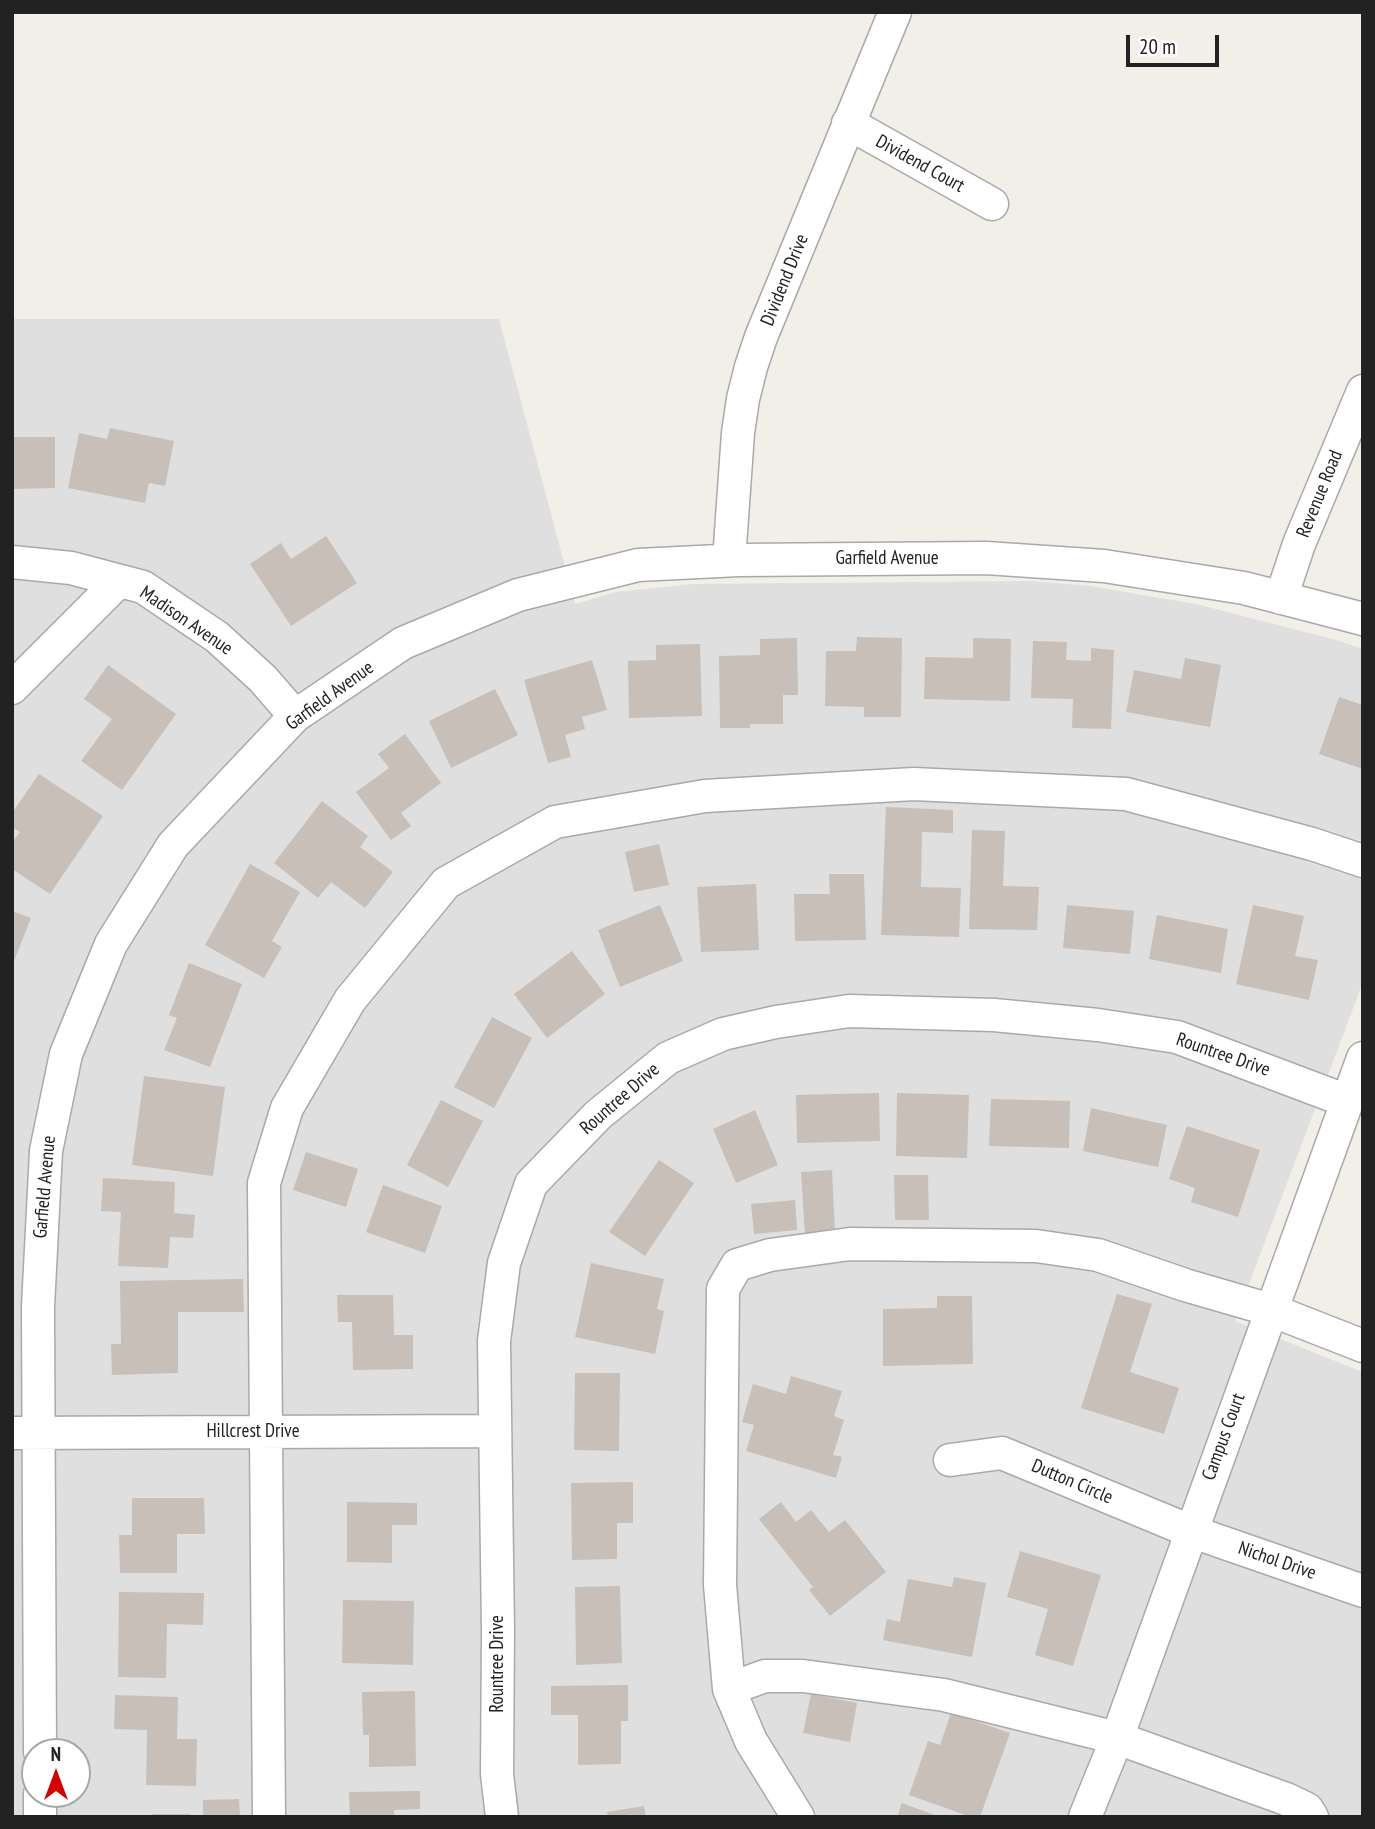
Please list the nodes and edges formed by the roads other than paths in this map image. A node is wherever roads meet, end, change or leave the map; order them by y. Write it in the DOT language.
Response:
graph roads {
  1 [pos="895,12"];
  2 [pos="848,123"];
  3 [pos="992,204"];
  4 [pos="1363,391"];
  5 [pos="729,561"];
  6 [pos="12,562"];
  7 [pos="119,581"];
  8 [pos="1281,598"];
  9 [pos="1363,619"];
  10 [pos="12,688"];
  11 [pos="295,716"];
  12 [pos="1363,861"];
  13 [pos="1363,1058"];
  14 [pos="1347,1101"];
  15 [pos="1270,1310"];
  16 [pos="1363,1346"];
  17 [pos="495,1431"];
  18 [pos="266,1432"];
  19 [pos="25,1433"];
  20 [pos="950,1461"];
  21 [pos="1190,1531"];
  22 [pos="1363,1591"];
  23 [pos="729,1689"];
  24 [pos="39,1738"];
  25 [pos="1117,1738"];
  26 [pos="269,1817"];
  27 [pos="502,1817"];
  28 [pos="798,1817"];
  29 [pos="1085,1817"];
  30 [pos="1312,1817"];
  1 -- 2 [label="street, Dividend Drive"];
  2 -- 3 [label="street, Dividend Court"];
  2 -- 5 [label="street, Dividend Drive"];
  4 -- 8 [label="street, Revenue Road"];
  5 -- 8 [label="street, Garfield Avenue"];
  5 -- 11 [label="street, Garfield Avenue"];
  6 -- 7 [label="street, Madison Avenue"];
  7 -- 10 [label="street"];
  7 -- 11 [label="street, Madison Avenue"];
  8 -- 9 [label="street, Garfield Avenue"];
  11 -- 19 [label="street, Garfield Avenue"];
  12 -- 18 [label="street"];
  13 -- 14 [label="street, Campus Court"];
  14 -- 15 [label="street, Campus Court"];
  14 -- 17 [label="street, Rountree Drive"];
  15 -- 16 [label="street"];
  15 -- 21 [label="street, Campus Court"];
  15 -- 23 [label="street"];
  17 -- 18 [label="street, Hillcrest Drive"];
  17 -- 27 [label="street, Rountree Drive"];
  18 -- 19 [label="street, Hillcrest Drive"];
  18 -- 26 [label="street"];
  19 -- 24 [label="street, Garfield Avenue"];
  20 -- 21 [label="street, Dutton Circle"];
  21 -- 22 [label="street, Nichol Drive"];
  21 -- 25 [label="street, Campus Court"];
  23 -- 25 [label="street"];
  23 -- 28 [label="street"];
  25 -- 29 [label="street, Campus Court"];
  25 -- 30 [label="street"];
}
